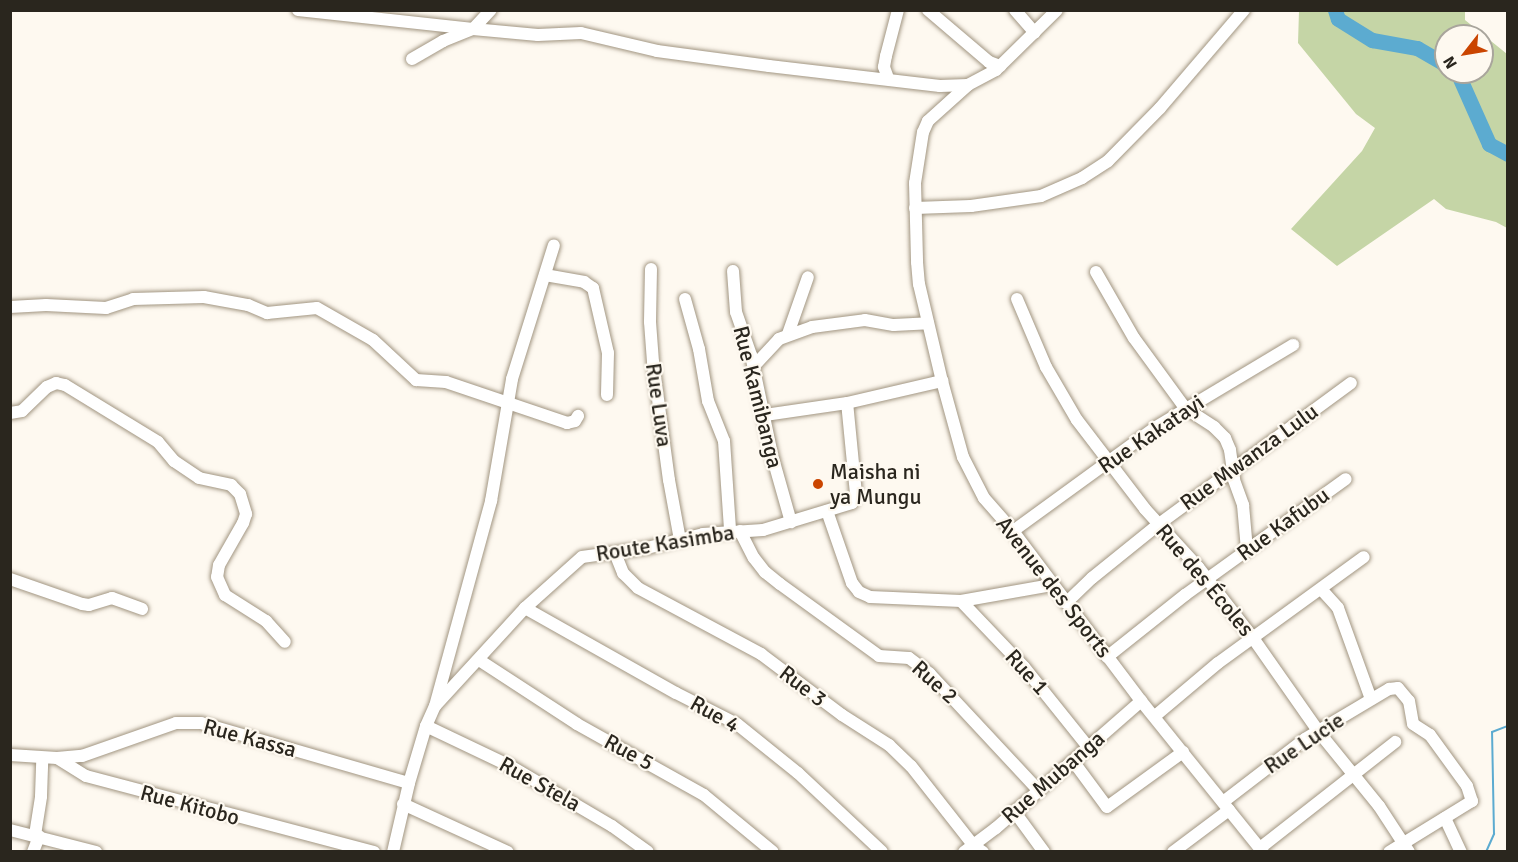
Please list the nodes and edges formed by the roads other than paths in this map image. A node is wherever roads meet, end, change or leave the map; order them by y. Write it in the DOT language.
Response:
graph roads {
  1 [pos="298,10"];
  2 [pos="491,10"];
  3 [pos="898,10"];
  4 [pos="928,10"];
  5 [pos="1015,10"];
  6 [pos="1057,10"];
  7 [pos="1244,10"];
  8 [pos="354,13"];
  9 [pos="473,29"];
  10 [pos="1035,33"];
  11 [pos="412,59"];
  12 [pos="1000,66"];
  13 [pos="888,78"];
  14 [pos="968,85"];
  15 [pos="915,208"];
  16 [pos="554,245"];
  17 [pos="651,269"];
  18 [pos="733,271"];
  19 [pos="1096,272"];
  20 [pos="545,275"];
  21 [pos="808,277"];
  22 [pos="685,299"];
  23 [pos="1017,299"];
  24 [pos="10,307"];
  25 [pos="928,323"];
  26 [pos="788,334"];
  27 [pos="1293,345"];
  28 [pos="754,366"];
  29 [pos="942,381"];
  30 [pos="1351,382"];
  31 [pos="607,395"];
  32 [pos="508,402"];
  33 [pos="847,403"];
  34 [pos="1185,408"];
  35 [pos="10,413"];
  36 [pos="765,414"];
  37 [pos="578,416"];
  38 [pos="1109,463"];
  39 [pos="1232,471"];
  40 [pos="1346,479"];
  41 [pos="827,511"];
  42 [pos="792,522"];
  43 [pos="1159,524"];
  44 [pos="735,530"];
  45 [pos="1013,531"];
  46 [pos="680,540"];
  47 [pos="1247,550"];
  48 [pos="615,552"];
  49 [pos="1364,557"];
  50 [pos="10,579"];
  51 [pos="1207,579"];
  52 [pos="1052,585"];
  53 [pos="1321,589"];
  54 [pos="961,601"];
  55 [pos="1066,603"];
  56 [pos="525,608"];
  57 [pos="142,609"];
  58 [pos="1253,638"];
  59 [pos="285,642"];
  60 [pos="1107,657"];
  61 [pos="479,660"];
  62 [pos="1371,699"];
  63 [pos="1141,701"];
  64 [pos="435,706"];
  65 [pos="1155,716"];
  66 [pos="426,726"];
  67 [pos="1318,731"];
  68 [pos="1395,742"];
  69 [pos="1088,747"];
  70 [pos="1183,752"];
  71 [pos="10,754"];
  72 [pos="42,758"];
  73 [pos="57,758"];
  74 [pos="1073,761"];
  75 [pos="1353,773"];
  76 [pos="409,783"];
  77 [pos="1038,790"];
  78 [pos="403,804"];
  79 [pos="1226,806"];
  80 [pos="1014,811"];
  81 [pos="1445,818"];
  82 [pos="10,830"];
  83 [pos="37,836"];
  84 [pos="1406,847"];
  85 [pos="973,850"];
  86 [pos="1261,850"];
  87 [pos="33,852"];
  88 [pos="96,852"];
  89 [pos="374,852"];
  90 [pos="393,852"];
  91 [pos="508,852"];
  92 [pos="648,852"];
  93 [pos="773,852"];
  94 [pos="882,852"];
  95 [pos="1044,852"];
  96 [pos="1173,852"];
  97 [pos="1389,852"];
  98 [pos="1461,852"];
  1 -- 8 [label="street"];
  2 -- 9 [label="street"];
  3 -- 13 [label="street"];
  4 -- 12 [label="street"];
  5 -- 10 [label="street"];
  6 -- 10 [label="street, Avenue des Sports"];
  7 -- 15 [label="street"];
  8 -- 9 [label="street"];
  9 -- 11 [label="street"];
  9 -- 13 [label="street"];
  10 -- 12 [label="street, Avenue des Sports"];
  12 -- 14 [label="street, Avenue des Sports"];
  13 -- 14 [label="street"];
  14 -- 15 [label="street, Avenue des Sports"];
  15 -- 25 [label="street, Avenue des Sports"];
  16 -- 20 [label="street, Route Kasimba"];
  17 -- 46 [label="street, Rue Luva"];
  18 -- 28 [label="street, Rue Kamibanga"];
  19 -- 34 [label="street"];
  20 -- 31 [label="street"];
  20 -- 32 [label="street, Route Kasimba"];
  21 -- 26 [label="street"];
  22 -- 44 [label="street, Rue 2"];
  23 -- 38 [label="street, Rue des Écoles"];
  24 -- 32 [label="street"];
  25 -- 26 [label="street"];
  25 -- 29 [label="street, Avenue des Sports"];
  26 -- 28 [label="street"];
  27 -- 34 [label="street, Rue Kakatayi"];
  28 -- 36 [label="street, Rue Kamibanga"];
  29 -- 33 [label="street"];
  29 -- 45 [label="street, Avenue des Sports"];
  30 -- 39 [label="street, Rue Mwanza Lulu"];
  32 -- 37 [label="street"];
  32 -- 64 [label="street, Route Kasimba"];
  33 -- 36 [label="street"];
  33 -- 41 [label="street, Route Kasimba"];
  34 -- 38 [label="street, Rue Kakatayi"];
  34 -- 39 [label="street"];
  35 -- 59 [label="street"];
  36 -- 42 [label="street, Rue Kamibanga"];
  38 -- 43 [label="street, Rue des Écoles"];
  38 -- 45 [label="street, Rue Kakatayi"];
  39 -- 43 [label="street, Rue Mwanza Lulu"];
  39 -- 47 [label="street"];
  40 -- 47 [label="street, Rue Kafubu"];
  41 -- 42 [label="street, Route Kasimba"];
  41 -- 54 [label="street"];
  42 -- 44 [label="street, Route Kasimba"];
  43 -- 51 [label="street, Rue des Écoles"];
  43 -- 55 [label="street, Rue Mwanza Lulu"];
  44 -- 46 [label="street, Route Kasimba"];
  44 -- 77 [label="street, Rue 2"];
  45 -- 52 [label="street, Avenue des Sports"];
  46 -- 48 [label="street, Route Kasimba"];
  47 -- 51 [label="street, Rue Kafubu"];
  48 -- 56 [label="street, Route Kasimba"];
  48 -- 85 [label="street, Rue 3"];
  49 -- 53 [label="street"];
  50 -- 57 [label="street"];
  51 -- 58 [label="street, Rue des Écoles"];
  51 -- 60 [label="street, Rue Kafubu"];
  52 -- 54 [label="street"];
  52 -- 55 [label="street, Avenue des Sports"];
  53 -- 58 [label="street"];
  53 -- 62 [label="street"];
  54 -- 69 [label="street, Rue 1"];
  55 -- 60 [label="street, Avenue des Sports"];
  56 -- 61 [label="street, Route Kasimba"];
  56 -- 94 [label="street, Rue 4"];
  58 -- 65 [label="street"];
  58 -- 67 [label="street, Rue des Écoles"];
  60 -- 63 [label="street, Avenue des Sports"];
  61 -- 64 [label="street, Route Kasimba"];
  61 -- 93 [label="street, Rue 5"];
  62 -- 67 [label="street, Rue Lucie"];
  62 -- 81 [label="street, Rue Lucie"];
  63 -- 65 [label="street, Avenue des Sports"];
  63 -- 69 [label="street, Rue Mubanga"];
  64 -- 66 [label="street, Route Kasimba"];
  65 -- 70 [label="street, Avenue des Sports"];
  66 -- 76 [label="street, Route Kasimba"];
  66 -- 92 [label="street, Rue Stela"];
  67 -- 75 [label="street, Rue des Écoles"];
  67 -- 79 [label="street, Rue Lucie"];
  68 -- 75 [label="street"];
  69 -- 74 [label="street, Rue Mubanga"];
  70 -- 74 [label="street"];
  70 -- 79 [label="street, Avenue des Sports"];
  71 -- 72 [label="street"];
  72 -- 73 [label="street"];
  72 -- 83 [label="street"];
  73 -- 76 [label="street, Rue Kassa"];
  73 -- 89 [label="street, Rue Kitobo"];
  74 -- 77 [label="street, Rue Mubanga"];
  75 -- 84 [label="street, Rue des Écoles"];
  75 -- 86 [label="street"];
  76 -- 78 [label="street, Route Kasimba"];
  77 -- 80 [label="street, Rue Mubanga"];
  78 -- 90 [label="street, Route Kasimba"];
  78 -- 91 [label="street"];
  79 -- 86 [label="street, Avenue des Sports"];
  79 -- 96 [label="street, Rue Lucie"];
  80 -- 85 [label="street, Rue Mubanga"];
  80 -- 95 [label="street"];
  81 -- 84 [label="street"];
  81 -- 98 [label="street"];
  82 -- 83 [label="street"];
  83 -- 87 [label="street"];
  83 -- 88 [label="street"];
  84 -- 97 [label="street"];
}
